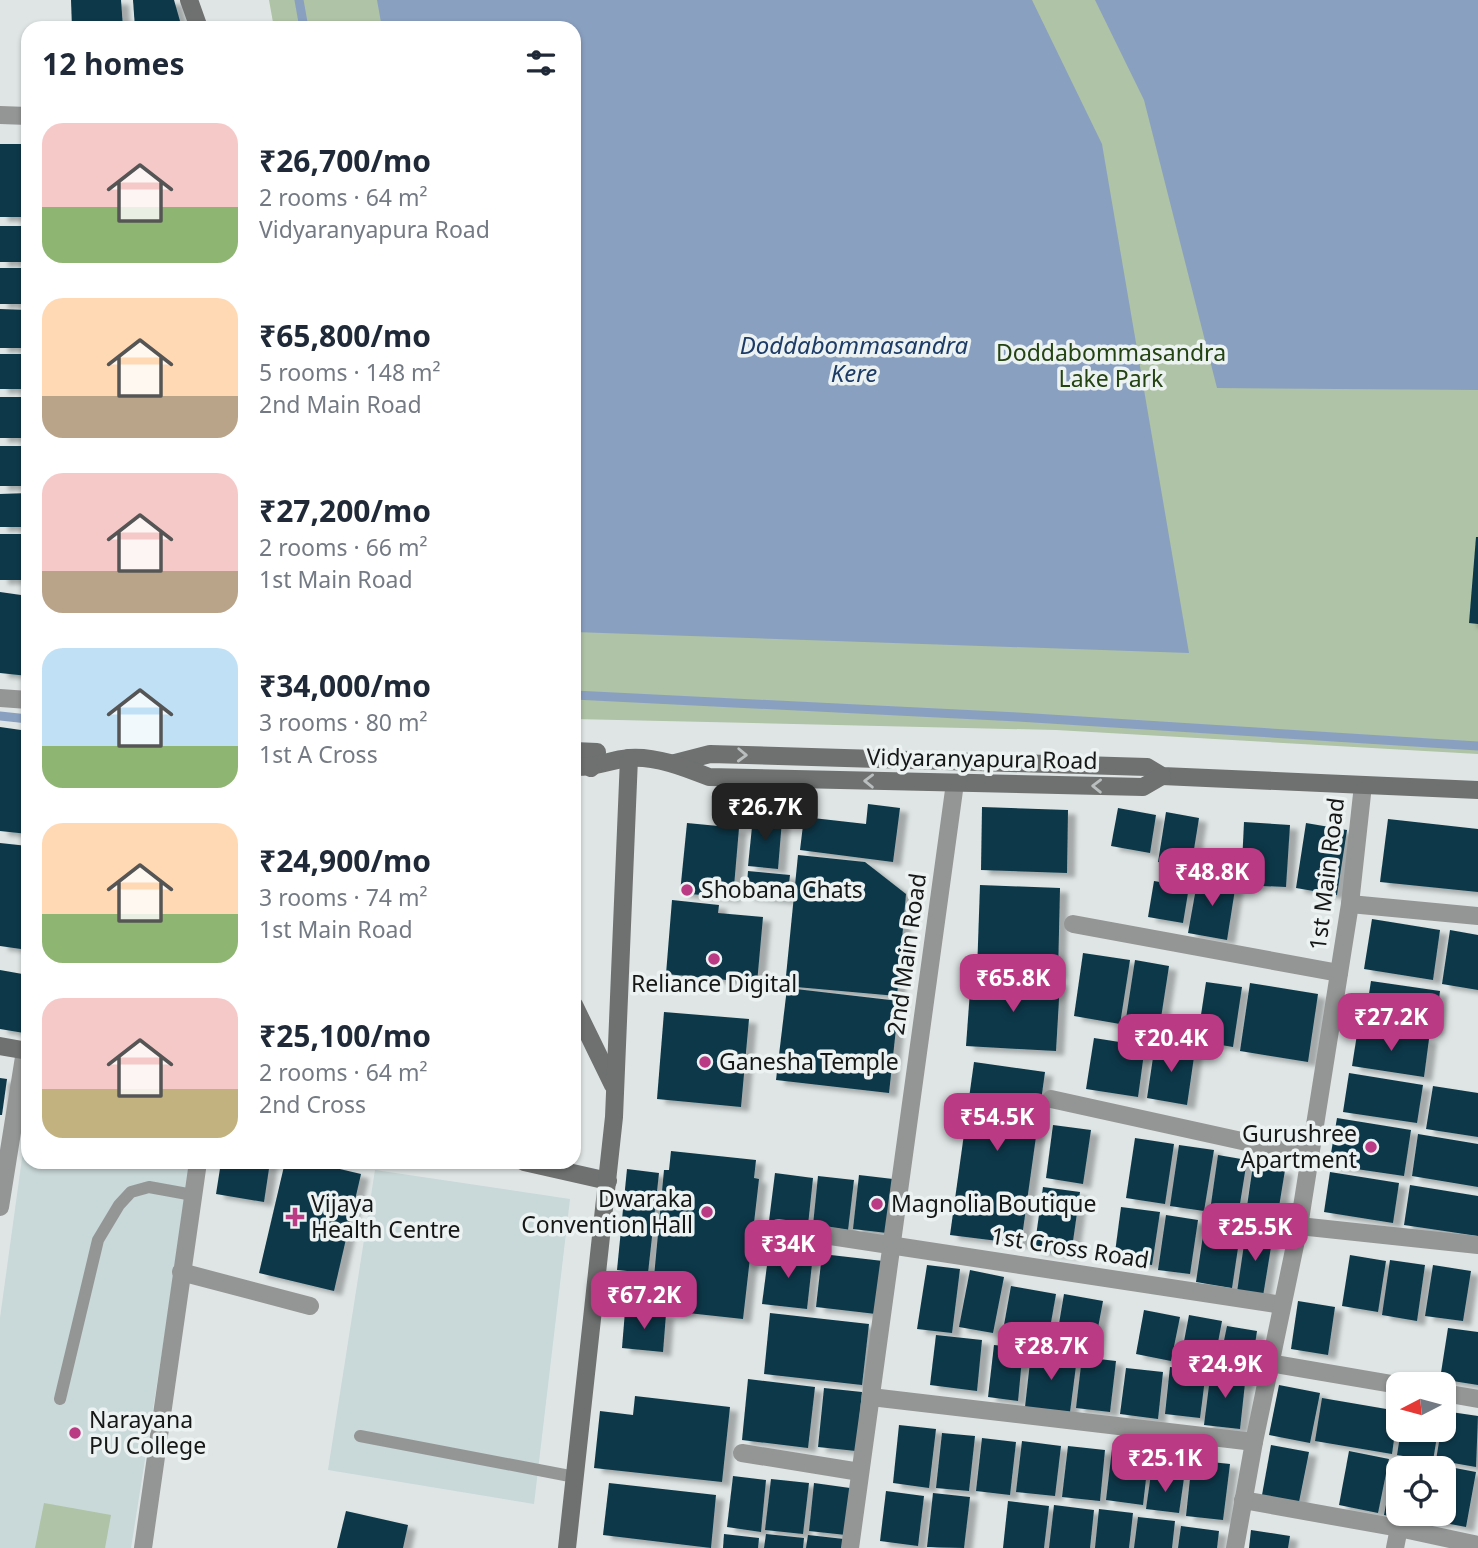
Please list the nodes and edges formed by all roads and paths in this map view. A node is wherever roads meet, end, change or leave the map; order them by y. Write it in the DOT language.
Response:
graph roads {
  1 [pos="189,0"];
  2 [pos="196,21"];
  3 [pos="0,115"];
  4 [pos="21,116"];
  5 [pos="0,698"];
  6 [pos="21,700"];
  7 [pos="581,751"];
  8 [pos="629,758"];
  9 [pos="675,763"];
  10 [pos="582,767"];
  11 [pos="1162,776"];
  12 [pos="955,783"];
  13 [pos="1363,785"];
  14 [pos="1478,790"];
  15 [pos="1350,904"];
  16 [pos="1478,916"];
  17 [pos="1073,924"];
  18 [pos="1339,974"];
  19 [pos="581,1019"];
  20 [pos="0,1046"];
  21 [pos="21,1050"];
  22 [pos="21,1085"];
  23 [pos="615,1088"];
  24 [pos="1051,1099"];
  25 [pos="1310,1156"];
  26 [pos="197,1169"];
  27 [pos="555,1169"];
  28 [pos="608,1181"];
  29 [pos="193,1195"];
  30 [pos="0,1206"];
  31 [pos="1299,1226"];
  32 [pos="778,1228"];
  33 [pos="1478,1245"];
  34 [pos="891,1246"];
  35 [pos="181,1272"];
  36 [pos="1282,1305"];
  37 [pos="310,1306"];
  38 [pos="1270,1363"];
  39 [pos="1386,1383"];
  40 [pos="1456,1395"];
  41 [pos="871,1397"];
  42 [pos="60,1399"];
  43 [pos="1478,1399"];
  44 [pos="360,1436"];
  45 [pos="1254,1441"];
  46 [pos="742,1453"];
  47 [pos="860,1472"];
  48 [pos="575,1477"];
  49 [pos="1243,1500"];
  50 [pos="1399,1528"];
  51 [pos="1478,1545"];
  52 [pos="143,1548"];
  53 [pos="567,1548"];
  54 [pos="850,1548"];
  55 [pos="1235,1548"];
  56 [pos="1395,1548"];
  1 -- 2 [label="main road"];
  3 -- 4 [label="street"];
  5 -- 6 [label="street"];
  7 -- 10 [label="main road"];
  8 -- 9 [label="main road, Vidyaranyapura Road"];
  8 -- 10 [label="main road"];
  8 -- 23 [label="main road"];
  9 -- 11 [label="main road, Vidyaranyapura Road, one-way"];
  12 -- 9 [label="main road, Vidyaranyapura Road, one-way"];
  11 -- 12 [label="main road, Vidyaranyapura Road, one-way"];
  11 -- 13 [label="main road, Vidyaranyapura Road"];
  12 -- 34 [label="street, 2nd Main Road"];
  13 -- 14 [label="main road, Vidyaranyapura Road"];
  13 -- 15 [label="street, 1st Main Road"];
  15 -- 16 [label="street"];
  15 -- 18 [label="street, 1st Main Road"];
  17 -- 18 [label="street"];
  18 -- 25 [label="street, 1st Main Road"];
  19 -- 23 [label="main road"];
  20 -- 21 [label="main road"];
  22 -- 30 [label="street"];
  23 -- 28 [label="main road"];
  24 -- 25 [label="street"];
  25 -- 31 [label="street, 1st Main Road"];
  26 -- 29 [label="street"];
  27 -- 28 [label="main road"];
  28 -- 48 [label="main road"];
  29 -- 35 [label="street"];
  29 -- 42 [label="lane"];
  31 -- 33 [label="street"];
  31 -- 36 [label="street, 1st Main Road"];
  32 -- 34 [label="street, 1st Cross Road"];
  34 -- 36 [label="street, 1st Cross Road"];
  34 -- 41 [label="street, 2nd Main Road"];
  35 -- 37 [label="street"];
  35 -- 52 [label="street"];
  36 -- 38 [label="street, 1st Main Road"];
  38 -- 39 [label="street"];
  38 -- 45 [label="street, 1st Main Road"];
  40 -- 43 [label="street"];
  41 -- 45 [label="street"];
  41 -- 47 [label="street, 2nd Main Road"];
  44 -- 48 [label="lane"];
  45 -- 49 [label="street, 1st Main Road"];
  46 -- 47 [label="street"];
  47 -- 54 [label="street, 2nd Main Road"];
  48 -- 53 [label="main road"];
  49 -- 50 [label="street"];
  49 -- 55 [label="street, 1st Main Road"];
  50 -- 51 [label="street"];
  50 -- 56 [label="street"];
}
